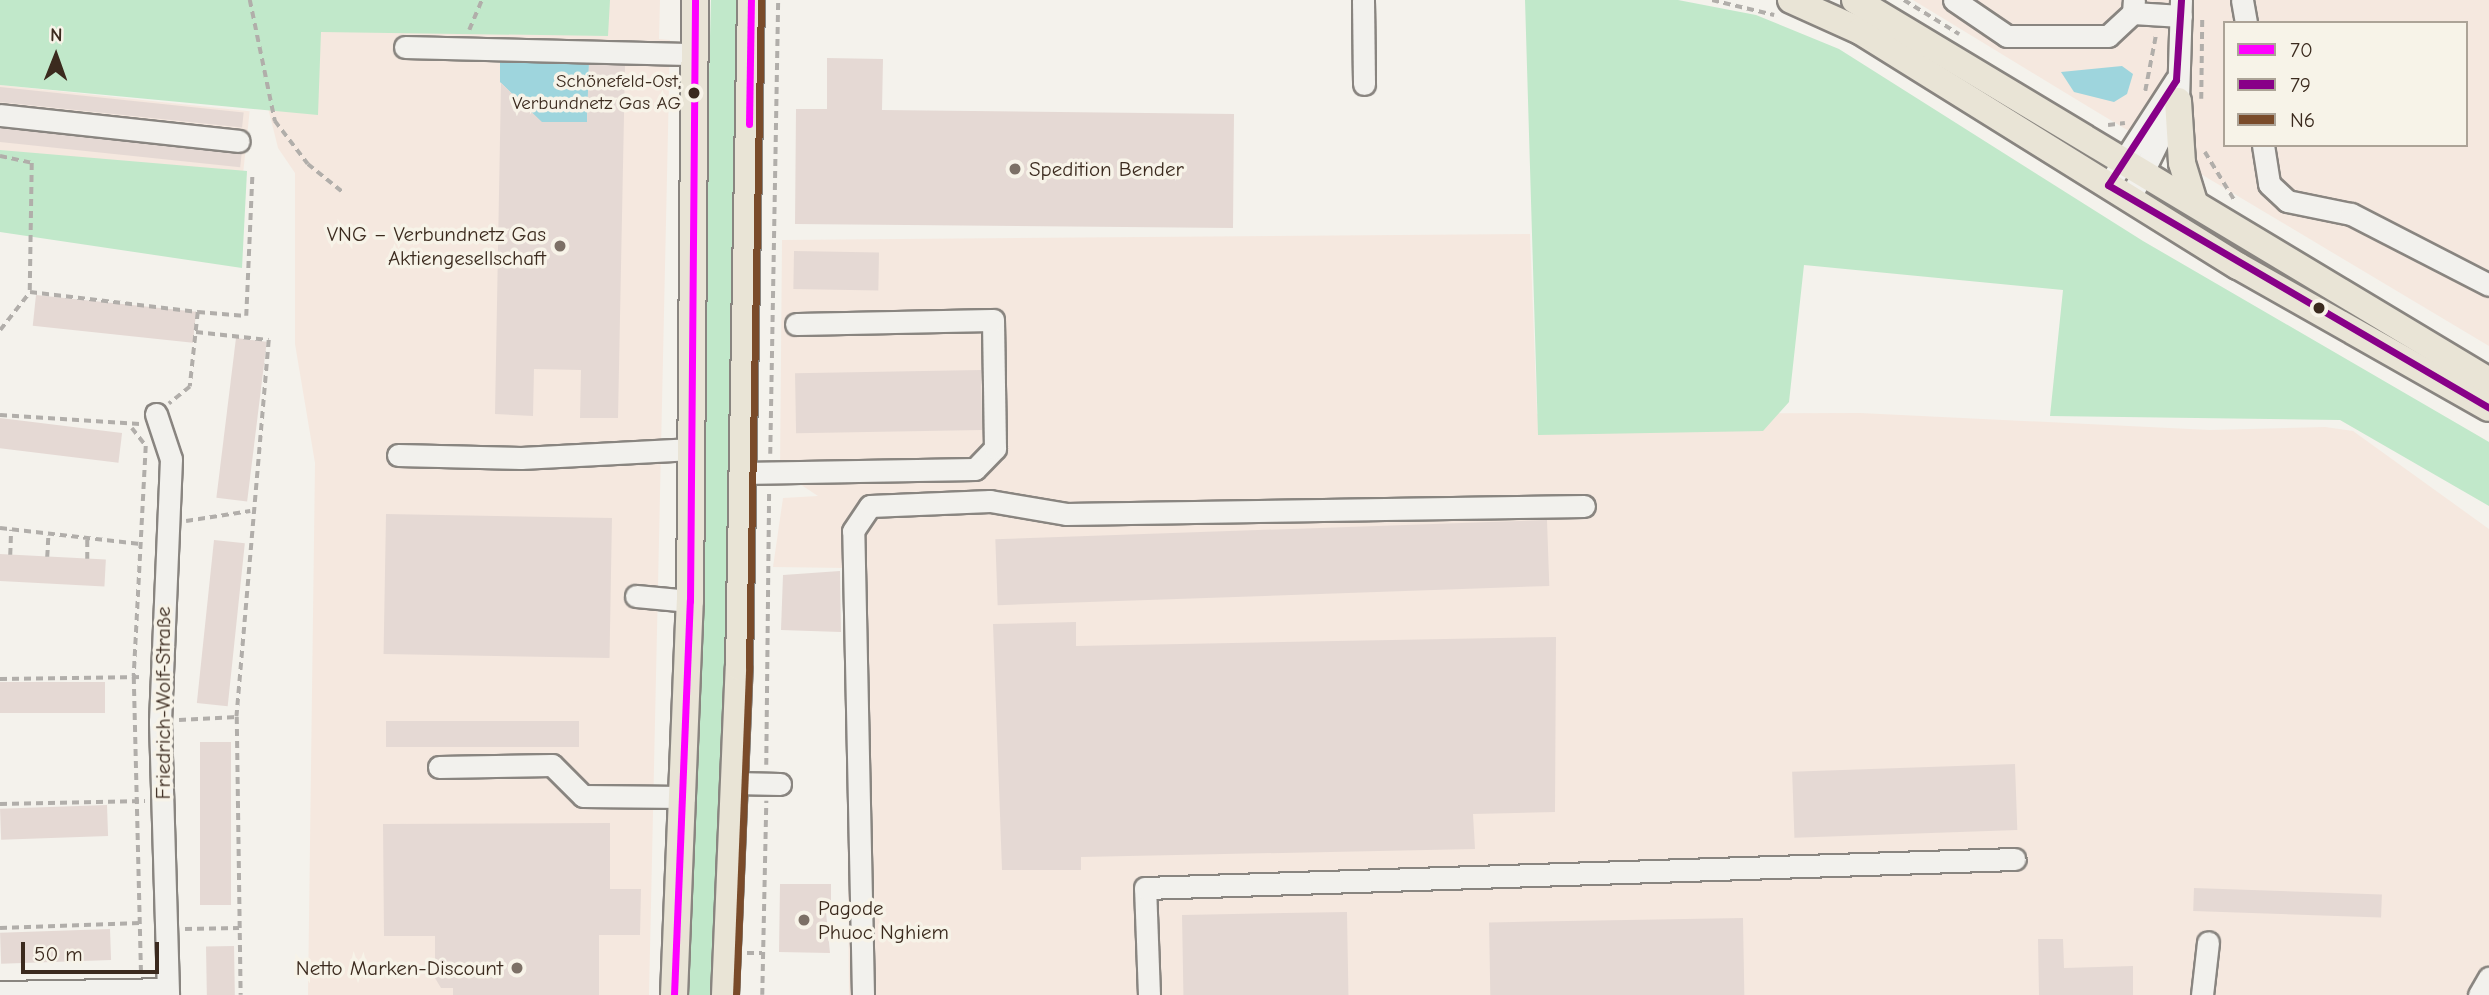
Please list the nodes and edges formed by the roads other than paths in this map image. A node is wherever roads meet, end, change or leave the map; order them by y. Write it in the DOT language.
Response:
graph roads {
  1 [pos="695,0"];
  2 [pos="751,0"];
  3 [pos="1363,0"];
  4 [pos="1791,0"];
  5 [pos="1855,0"];
  6 [pos="1954,0"];
  7 [pos="2242,0"];
  8 [pos="2134,6"];
  9 [pos="2181,8"];
  10 [pos="2246,21"];
  11 [pos="405,47"];
  12 [pos="698,54"];
  13 [pos="1364,84"];
  14 [pos="2177,91"];
  15 [pos="0,115"];
  16 [pos="239,141"];
  17 [pos="2263,147"];
  18 [pos="2135,165"];
  19 [pos="2119,192"];
  20 [pos="2193,199"];
  21 [pos="2489,285"];
  22 [pos="796,324"];
  23 [pos="2489,381"];
  24 [pos="2489,408"];
  25 [pos="156,414"];
  26 [pos="693,449"];
  27 [pos="398,455"];
  28 [pos="743,473"];
  29 [pos="1584,506"];
  30 [pos="636,596"];
  31 [pos="690,601"];
  32 [pos="439,767"];
  33 [pos="734,783"];
  34 [pos="773,784"];
  35 [pos="684,797"];
  36 [pos="2015,859"];
  37 [pos="2208,942"];
  38 [pos="2489,978"];
  39 [pos="0,992"];
  40 [pos="167,992"];
  41 [pos="674,995"];
  42 [pos="725,995"];
  43 [pos="863,995"];
  44 [pos="1149,995"];
  45 [pos="2202,995"];
  46 [pos="2479,995"];
  1 -- 12 [label="main road"];
  2 -- 28 [label="main road"];
  3 -- 13 [label="street"];
  4 -- 19 [label="main road"];
  5 -- 18 [label="main road"];
  6 -- 8 [label="street"];
  7 -- 10 [label="street"];
  8 -- 9 [label="street"];
  9 -- 14 [label="street"];
  11 -- 12 [label="street"];
  12 -- 26 [label="main road"];
  14 -- 18 [label="street"];
  14 -- 20 [label="main road"];
  15 -- 16 [label="street"];
  17 -- 21 [label="street"];
  18 -- 19 [label="street"];
  18 -- 20 [label="main road"];
  19 -- 24 [label="main road"];
  20 -- 23 [label="main road"];
  22 -- 28 [label="street"];
  25 -- 40 [label="street, Friedrich-Wolf-Straße"];
  26 -- 27 [label="street"];
  26 -- 31 [label="main road"];
  28 -- 33 [label="main road"];
  29 -- 43 [label="street"];
  30 -- 31 [label="street"];
  31 -- 35 [label="main road"];
  32 -- 35 [label="street"];
  33 -- 34 [label="street"];
  33 -- 42 [label="main road"];
  35 -- 41 [label="main road"];
  36 -- 44 [label="street"];
  37 -- 45 [label="street"];
  38 -- 46 [label="street"];
  39 -- 40 [label="street"];
}
